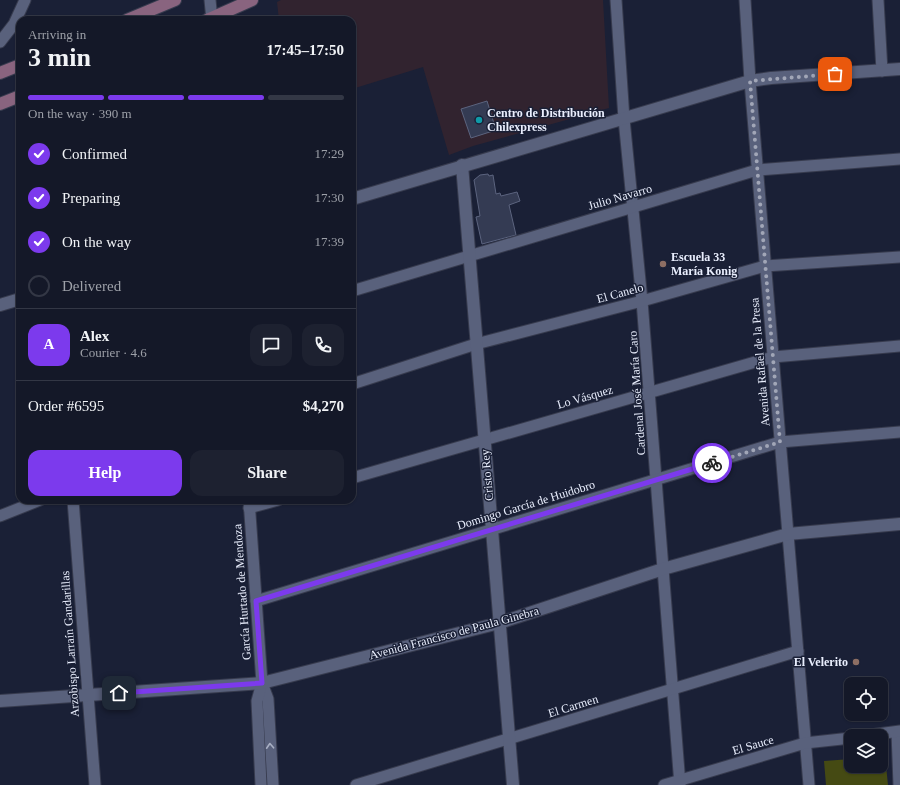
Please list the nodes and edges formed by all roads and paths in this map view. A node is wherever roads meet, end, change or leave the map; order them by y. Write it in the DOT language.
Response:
graph roads {
  1 [pos="25,0"];
  2 [pos="175,0"];
  3 [pos="210,0"];
  4 [pos="252,0"];
  5 [pos="616,0"];
  6 [pos="745,0"];
  7 [pos="878,0"];
  8 [pos="18,16"];
  9 [pos="137,16"];
  10 [pos="210,16"];
  11 [pos="217,16"];
  12 [pos="16,20"];
  13 [pos="0,42"];
  14 [pos="16,66"];
  15 [pos="900,69"];
  16 [pos="1,71"];
  17 [pos="882,71"];
  18 [pos="750,81"];
  19 [pos="16,98"];
  20 [pos="0,104"];
  21 [pos="624,119"];
  22 [pos="900,159"];
  23 [pos="462,165"];
  24 [pos="757,170"];
  25 [pos="356,198"];
  26 [pos="633,207"];
  27 [pos="469,255"];
  28 [pos="900,257"];
  29 [pos="765,266"];
  30 [pos="356,290"];
  31 [pos="16,300"];
  32 [pos="642,301"];
  33 [pos="0,305"];
  34 [pos="476,344"];
  35 [pos="900,346"];
  36 [pos="773,357"];
  37 [pos="356,383"];
  38 [pos="650,392"];
  39 [pos="900,432"];
  40 [pos="484,440"];
  41 [pos="780,442"];
  42 [pos="356,477"];
  43 [pos="656,480"];
  44 [pos="30,504"];
  45 [pos="72,504"];
  46 [pos="249,504"];
  47 [pos="0,516"];
  48 [pos="900,524"];
  49 [pos="491,529"];
  50 [pos="788,534"];
  51 [pos="663,569"];
  52 [pos="256,601"];
  53 [pos="499,623"];
  54 [pos="798,651"];
  55 [pos="262,683"];
  56 [pos="673,690"];
  57 [pos="87,695"];
  58 [pos="0,701"];
  59 [pos="898,732"];
  60 [pos="888,733"];
  61 [pos="508,739"];
  62 [pos="844,739"];
  63 [pos="805,744"];
  64 [pos="679,783"];
  65 [pos="95,785"];
  66 [pos="261,785"];
  67 [pos="272,785"];
  68 [pos="356,785"];
  69 [pos="513,785"];
  70 [pos="664,785"];
  71 [pos="809,785"];
  72 [pos="899,785"];
  1 -- 8 [label="street"];
  2 -- 9 [label="main road"];
  3 -- 10 [label="street"];
  4 -- 11 [label="main road"];
  5 -- 21 [label="street, Cardenal José María Caro"];
  6 -- 18 [label="street, Avenida Rafael de la Presa"];
  7 -- 17 [label="street"];
  12 -- 13 [label="street"];
  14 -- 16 [label="main road"];
  15 -- 17 [label="street"];
  17 -- 18 [label="street"];
  18 -- 21 [label="street"];
  18 -- 24 [label="street, Avenida Rafael de la Presa"];
  19 -- 20 [label="main road"];
  21 -- 23 [label="street"];
  21 -- 26 [label="street, Cardenal José María Caro"];
  22 -- 24 [label="street, Julio Navarro"];
  23 -- 25 [label="street"];
  23 -- 27 [label="street, Cristo Rey"];
  24 -- 26 [label="street, Julio Navarro"];
  24 -- 29 [label="street, Avenida Rafael de la Presa"];
  26 -- 27 [label="street, Julio Navarro"];
  26 -- 32 [label="street, Cardenal José María Caro"];
  27 -- 30 [label="street, Julio Navarro"];
  27 -- 34 [label="street, Cristo Rey"];
  28 -- 29 [label="street, El Canelo"];
  29 -- 32 [label="street, El Canelo"];
  29 -- 36 [label="street, Avenida Rafael de la Presa"];
  31 -- 33 [label="street"];
  32 -- 34 [label="street, El Canelo"];
  32 -- 38 [label="street, Cardenal José María Caro"];
  34 -- 37 [label="street, El Canelo"];
  34 -- 40 [label="street, Cristo Rey"];
  35 -- 36 [label="street, Lo Vásquez"];
  36 -- 38 [label="street, Lo Vásquez"];
  36 -- 41 [label="street, Avenida Rafael de la Presa"];
  38 -- 40 [label="street, Lo Vásquez"];
  38 -- 43 [label="street, Cardenal José María Caro"];
  39 -- 41 [label="street, Domingo García de Huidobro"];
  40 -- 42 [label="street, Lo Vásquez"];
  40 -- 49 [label="street, Cristo Rey"];
  41 -- 43 [label="street, Domingo García de Huidobro"];
  41 -- 50 [label="street, Avenida Rafael de la Presa"];
  43 -- 49 [label="street, Domingo García de Huidobro"];
  43 -- 51 [label="street, Cardenal José María Caro"];
  44 -- 47 [label="street"];
  45 -- 57 [label="street, Arzobispo Larraín Gandarillas"];
  46 -- 52 [label="street, García Hurtado de Mendoza"];
  48 -- 50 [label="street, Avenida Francisco de Paula Ginebra"];
  49 -- 52 [label="street, Domingo García de Huidobro"];
  49 -- 53 [label="street, Cristo Rey"];
  50 -- 51 [label="street, Avenida Francisco de Paula Ginebra"];
  50 -- 54 [label="street, Avenida Rafael de la Presa"];
  51 -- 53 [label="street, Avenida Francisco de Paula Ginebra"];
  51 -- 56 [label="street, Cardenal José María Caro"];
  52 -- 55 [label="street, García Hurtado de Mendoza"];
  53 -- 55 [label="street, Avenida Francisco de Paula Ginebra"];
  53 -- 61 [label="street, Cristo Rey"];
  54 -- 56 [label="street, El Carmen"];
  54 -- 63 [label="street, Avenida Rafael de la Presa"];
  55 -- 57 [label="street, Avenida Francisco de Paula Ginebra"];
  55 -- 66 [label="street, García Hurtado de Mendoza"];
  67 -- 55 [label="street, García Hurtado de Mendoza, one-way"];
  56 -- 61 [label="street, El Carmen"];
  56 -- 64 [label="street, Cardenal José María Caro"];
  57 -- 58 [label="street, Avenida Francisco de Paula Ginebra"];
  57 -- 65 [label="street, Arzobispo Larraín Gandarillas"];
  59 -- 60 [label="street"];
  59 -- 72 [label="street"];
  61 -- 68 [label="street, El Carmen"];
  61 -- 69 [label="street, Cristo Rey"];
  62 -- 63 [label="street, El Sauce"];
  63 -- 64 [label="street, El Sauce"];
  63 -- 71 [label="street, Avenida Rafael de la Presa"];
  64 -- 70 [label="street, El Sauce"];
}
